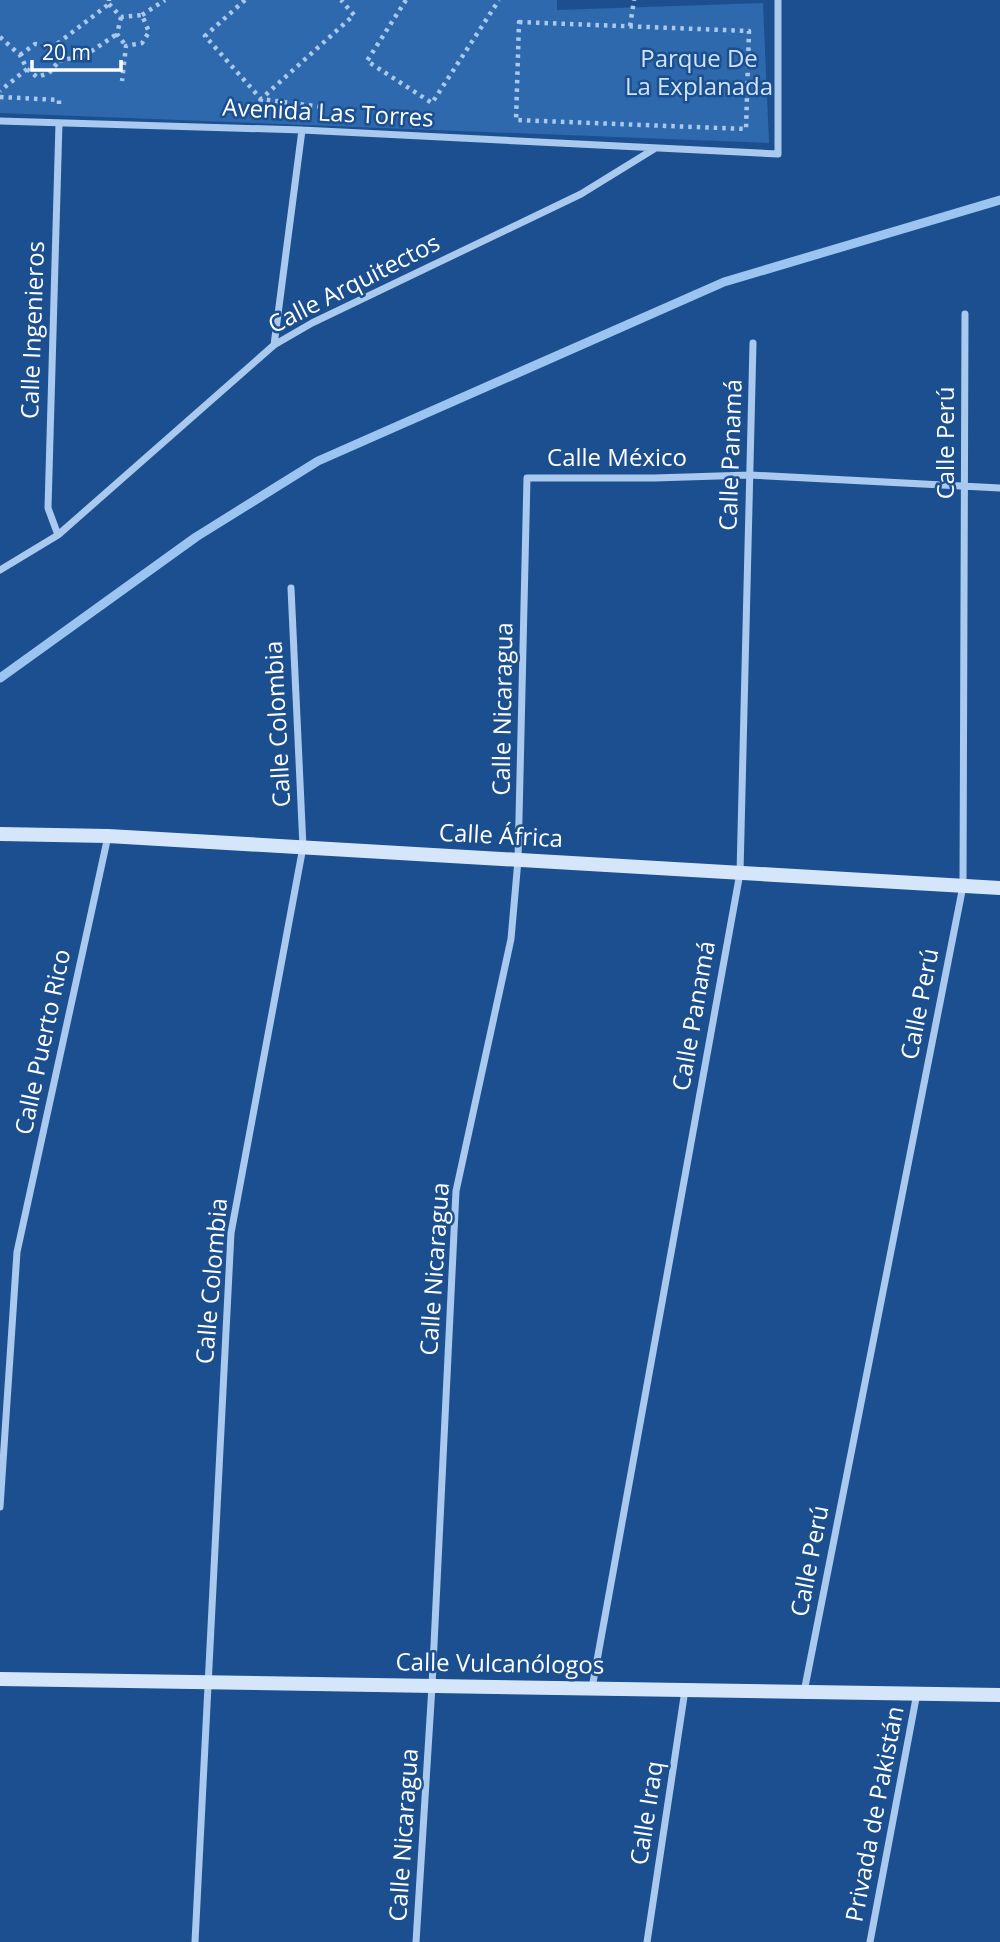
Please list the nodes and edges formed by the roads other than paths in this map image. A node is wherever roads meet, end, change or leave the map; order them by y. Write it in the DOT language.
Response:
graph roads {
  1 [pos="778,0"];
  2 [pos="0,121"];
  3 [pos="59,123"];
  4 [pos="302,130"];
  5 [pos="654,149"];
  6 [pos="965,314"];
  7 [pos="753,343"];
  8 [pos="274,345"];
  9 [pos="750,475"];
  10 [pos="527,478"];
  11 [pos="965,484"];
  12 [pos="1000,488"];
  13 [pos="58,535"];
  14 [pos="0,570"];
  15 [pos="291,588"];
  16 [pos="0,834"];
  17 [pos="108,836"];
  18 [pos="303,847"];
  19 [pos="519,860"];
  20 [pos="740,873"];
  21 [pos="963,886"];
  22 [pos="1000,888"];
  23 [pos="0,1507"];
  24 [pos="0,1679"];
  25 [pos="207,1682"];
  26 [pos="432,1686"];
  27 [pos="592,1688"];
  28 [pos="685,1690"];
  29 [pos="804,1692"];
  30 [pos="917,1693"];
  31 [pos="1000,1695"];
  32 [pos="195,1942"];
  33 [pos="416,1942"];
  34 [pos="647,1942"];
  35 [pos="870,1942"];
  1 -- 5 [label="street, Avenida Las Torres"];
  2 -- 3 [label="street, Avenida Las Torres"];
  3 -- 4 [label="street, Avenida Las Torres"];
  3 -- 13 [label="street, Calle Ingenieros"];
  4 -- 5 [label="street, Avenida Las Torres"];
  4 -- 8 [label="street"];
  5 -- 8 [label="street, Calle Arquitectos"];
  6 -- 11 [label="street, Calle Perú"];
  7 -- 9 [label="street, Calle Panamá"];
  8 -- 13 [label="street, Calle Arquitectos"];
  9 -- 10 [label="street, Calle México"];
  9 -- 11 [label="street, Calle México"];
  9 -- 20 [label="street, Calle Panamá"];
  10 -- 19 [label="street, Calle Nicaragua"];
  11 -- 12 [label="street, Calle México"];
  11 -- 21 [label="street, Calle Perú"];
  13 -- 14 [label="street, Calle Arquitectos"];
  15 -- 18 [label="street, Calle Colombia"];
  16 -- 17 [label="street, Calle África"];
  17 -- 18 [label="street, Calle África"];
  17 -- 23 [label="street, Calle Puerto Rico"];
  18 -- 19 [label="street, Calle África"];
  18 -- 25 [label="street, Calle Colombia"];
  19 -- 20 [label="street, Calle África"];
  19 -- 26 [label="street, Calle Nicaragua"];
  20 -- 21 [label="street, Calle África"];
  20 -- 27 [label="street, Calle Panamá"];
  21 -- 22 [label="street, Calle África"];
  21 -- 29 [label="street, Calle Perú"];
  24 -- 25 [label="street, Calle Vulcanólogos"];
  25 -- 26 [label="street, Calle Vulcanólogos"];
  25 -- 32 [label="street, Calle Colombia"];
  26 -- 27 [label="street, Calle Vulcanólogos"];
  26 -- 33 [label="street, Calle Nicaragua"];
  27 -- 28 [label="street, Calle Vulcanólogos"];
  28 -- 29 [label="street, Calle Vulcanólogos"];
  28 -- 34 [label="street, Calle Iraq"];
  29 -- 30 [label="street, Calle Vulcanólogos"];
  30 -- 31 [label="street, Calle Vulcanólogos"];
  30 -- 35 [label="street, Privada de Pakistán"];
}
